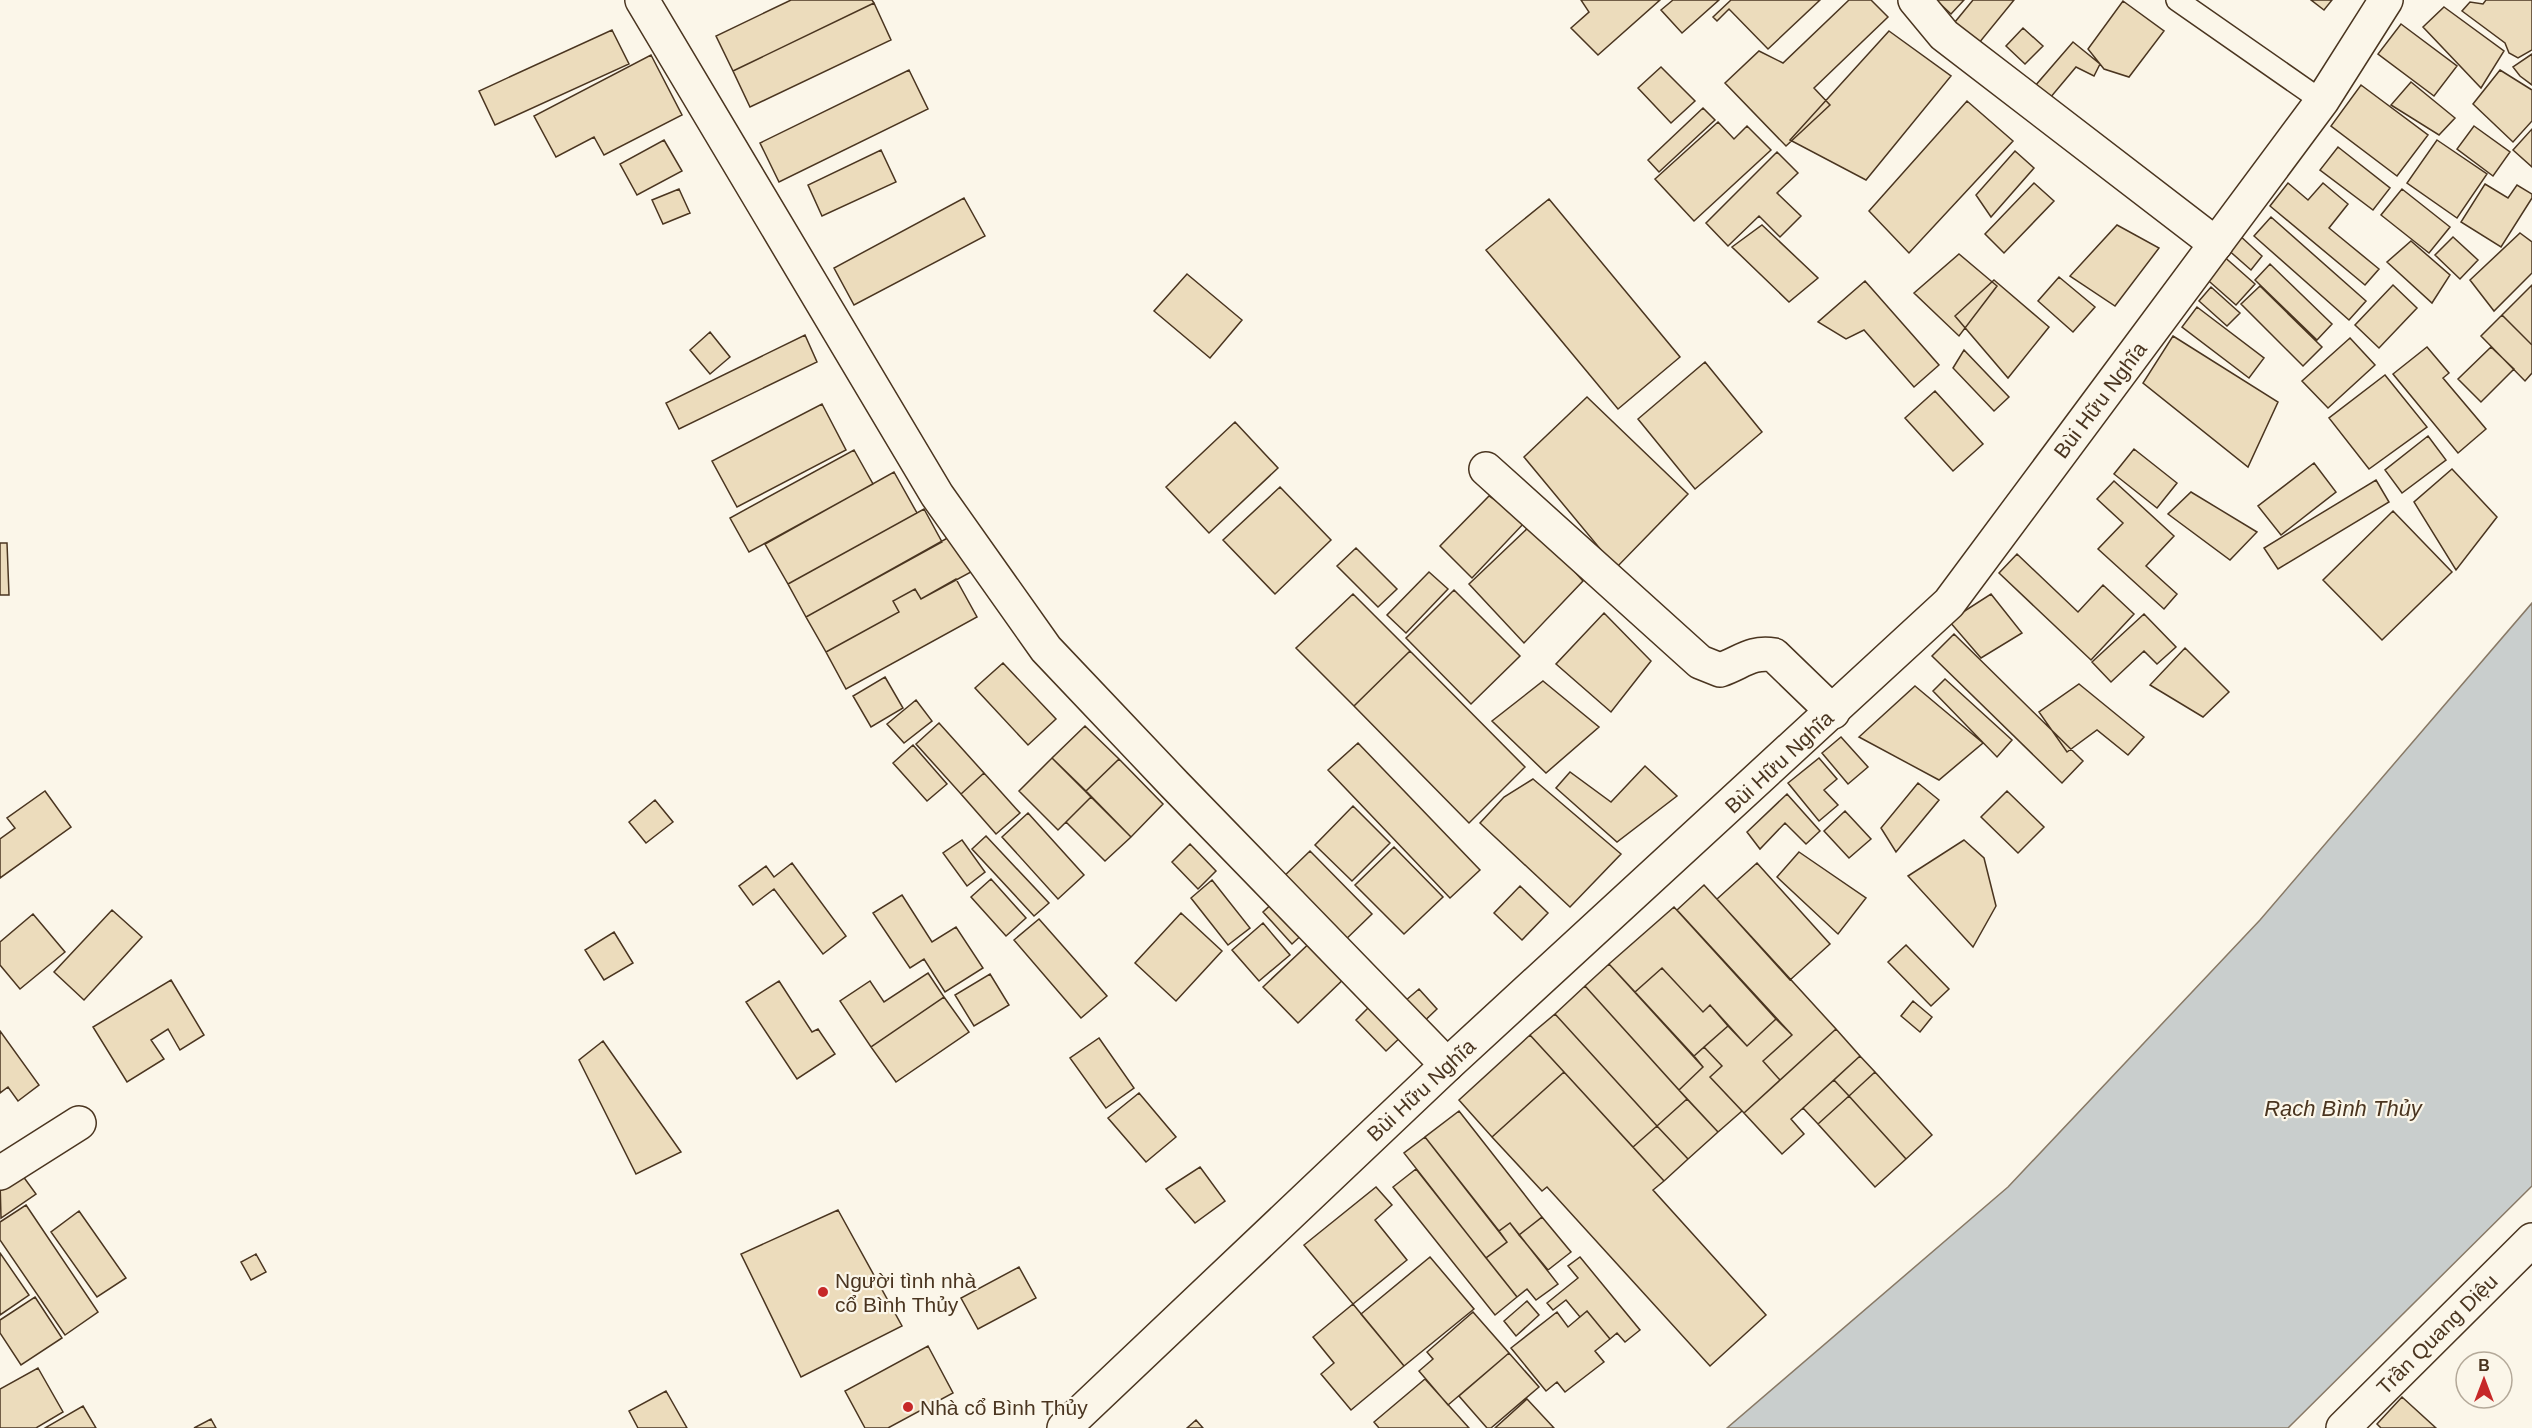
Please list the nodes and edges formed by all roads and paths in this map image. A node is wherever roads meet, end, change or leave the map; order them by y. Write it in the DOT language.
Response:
graph roads {
  1 [pos="642,0"];
  2 [pos="1915,0"];
  3 [pos="2177,0"];
  4 [pos="2386,0"];
  5 [pos="2322,101"];
  6 [pos="2216,244"];
  7 [pos="1486,469"];
  8 [pos="1833,712"];
  9 [pos="1447,1065"];
  10 [pos="79,1123"];
  11 [pos="0,1173"];
  12 [pos="2532,1240"];
  13 [pos="1064,1428"];
  14 [pos="2343,1428"];
  1 -- 9 [label="street"];
  2 -- 6 [label="street"];
  3 -- 5 [label="lane"];
  4 -- 5 [label="street, Bùi Hữu Nghĩa"];
  5 -- 6 [label="street, Bùi Hữu Nghĩa"];
  6 -- 8 [label="street, Bùi Hữu Nghĩa"];
  7 -- 8 [label="street"];
  8 -- 9 [label="street, Bùi Hữu Nghĩa"];
  9 -- 13 [label="street, Bùi Hữu Nghĩa"];
  10 -- 11 [label="street"];
  12 -- 14 [label="street, Trần Quang Diệu"];
}
